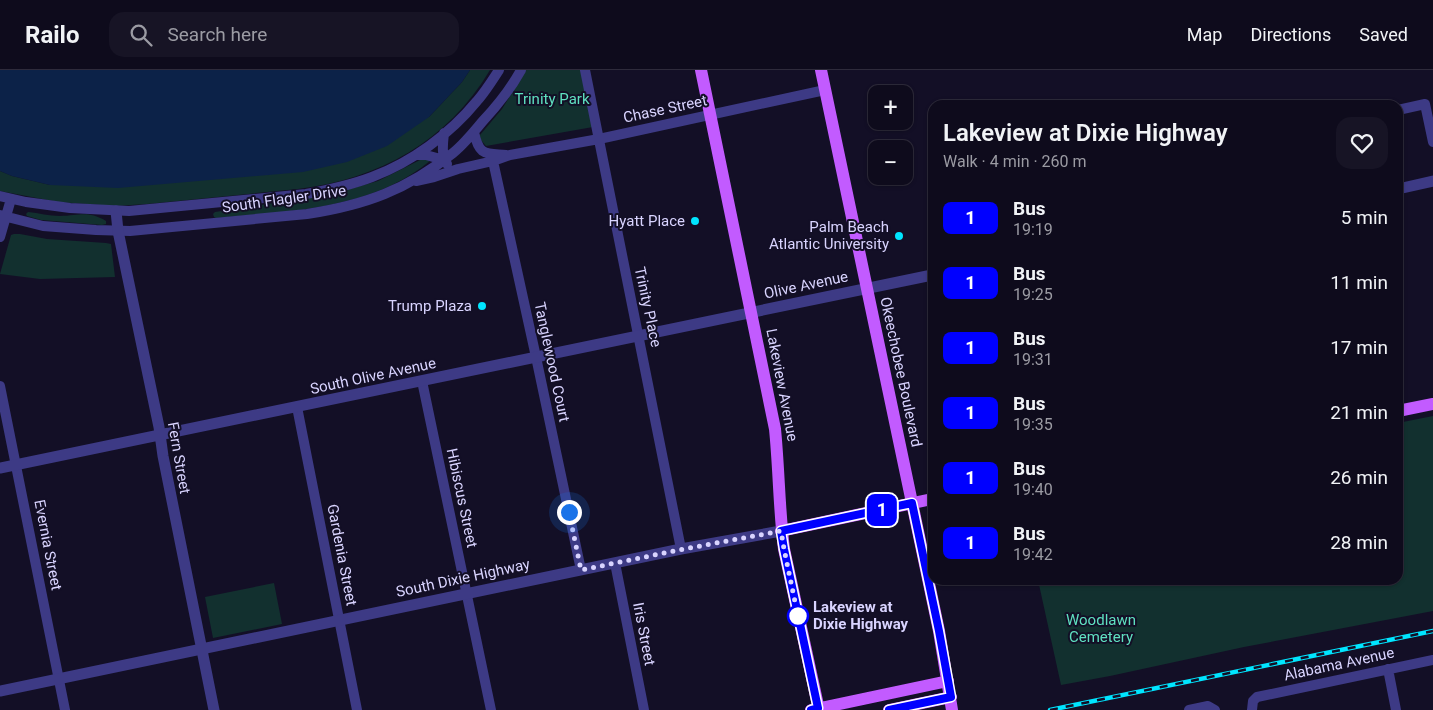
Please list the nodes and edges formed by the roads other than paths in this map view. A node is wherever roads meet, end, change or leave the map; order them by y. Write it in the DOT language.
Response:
graph roads {
  1 [pos="499,70"];
  2 [pos="520,70"];
  3 [pos="585,70"];
  4 [pos="701,70"];
  5 [pos="821,70"];
  6 [pos="825,90"];
  7 [pos="1403,109"];
  8 [pos="709,115"];
  9 [pos="474,132"];
  10 [pos="444,133"];
  11 [pos="599,139"];
  12 [pos="1433,142"];
  13 [pos="414,155"];
  14 [pos="510,155"];
  15 [pos="444,160"];
  16 [pos="493,161"];
  17 [pos="452,171"];
  18 [pos="1433,181"];
  19 [pos="412,182"];
  20 [pos="1403,188"];
  21 [pos="0,196"];
  22 [pos="11,199"];
  23 [pos="116,211"];
  24 [pos="3,216"];
  25 [pos="118,231"];
  26 [pos="0,237"];
  27 [pos="928,276"];
  28 [pos="866,288"];
  29 [pos="751,312"];
  30 [pos="638,336"];
  31 [pos="536,357"];
  32 [pos="422,381"];
  33 [pos="0,386"];
  34 [pos="1433,404"];
  35 [pos="297,407"];
  36 [pos="1403,410"];
  37 [pos="160,435"];
  38 [pos="16,464"];
  39 [pos="0,468"];
  40 [pos="928,500"];
  41 [pos="912,503"];
  42 [pos="781,531"];
  43 [pos="681,549"];
  44 [pos="615,563"];
  45 [pos="581,570"];
  46 [pos="928,582"];
  47 [pos="929,585"];
  48 [pos="467,594"];
  49 [pos="340,620"];
  50 [pos="202,649"];
  51 [pos="1433,660"];
  52 [pos="1388,669"];
  53 [pos="59,679"];
  54 [pos="948,681"];
  55 [pos="0,691"];
  56 [pos="952,704"];
  57 [pos="1253,705"];
  58 [pos="1212,708"];
  59 [pos="65,710"];
  60 [pos="214,710"];
  61 [pos="357,710"];
  62 [pos="491,710"];
  63 [pos="644,710"];
  64 [pos="816,710"];
  65 [pos="889,710"];
  66 [pos="1189,710"];
  67 [pos="1396,710"];
  1 -- 10 [label="street, South Flagler Drive"];
  2 -- 9 [label="street, South Flagler Drive"];
  3 -- 11 [label="street, Trinity Place"];
  4 -- 8 [label="main road, Lakeview Avenue"];
  5 -- 6 [label="main road, Okeechobee Boulevard"];
  6 -- 8 [label="street, Chase Street"];
  6 -- 28 [label="main road, Okeechobee Boulevard"];
  7 -- 12 [label="street"];
  8 -- 11 [label="street, Chase Street"];
  8 -- 29 [label="main road, Lakeview Avenue"];
  9 -- 14 [label="street, Chase Street"];
  9 -- 15 [label="street, South Flagler Drive"];
  10 -- 13 [label="street, South Flagler Drive"];
  10 -- 15 [label="street"];
  11 -- 14 [label="street, Chase Street"];
  11 -- 30 [label="street, Trinity Place"];
  13 -- 15 [label="street"];
  13 -- 23 [label="street, South Flagler Drive"];
  14 -- 16 [label="street, Chase Street"];
  15 -- 17 [label="street"];
  15 -- 19 [label="street, South Flagler Drive"];
  16 -- 17 [label="street, Chase Street"];
  16 -- 31 [label="street, Tanglewood Court"];
  17 -- 19 [label="street, Chase Street"];
  18 -- 20 [label="street"];
  19 -- 25 [label="street, South Flagler Drive"];
  21 -- 22 [label="street, South Flagler Drive"];
  22 -- 23 [label="street, South Flagler Drive"];
  22 -- 24 [label="street"];
  23 -- 25 [label="street, Fern Street"];
  24 -- 25 [label="street, South Flagler Drive"];
  24 -- 26 [label="street"];
  25 -- 37 [label="street, Fern Street"];
  27 -- 28 [label="street"];
  28 -- 29 [label="street, Olive Avenue"];
  28 -- 41 [label="main road, Okeechobee Boulevard"];
  29 -- 30 [label="street, South Olive Avenue"];
  29 -- 42 [label="main road, Lakeview Avenue"];
  30 -- 31 [label="street, South Olive Avenue"];
  30 -- 43 [label="street, Trinity Place"];
  31 -- 32 [label="street, South Olive Avenue"];
  31 -- 45 [label="street, Tanglewood Court"];
  32 -- 35 [label="street, South Olive Avenue"];
  32 -- 48 [label="street, Hibiscus Street"];
  33 -- 38 [label="street, Evernia Street"];
  34 -- 36 [label="main road"];
  35 -- 37 [label="street, South Olive Avenue"];
  35 -- 49 [label="street, Gardenia Street"];
  37 -- 38 [label="street, South Olive Avenue"];
  37 -- 50 [label="street, Fern Street"];
  38 -- 39 [label="street, South Olive Avenue"];
  38 -- 53 [label="street, Evernia Street"];
  40 -- 41 [label="main road, South Dixie Highway"];
  41 -- 42 [label="main road, South Dixie Highway"];
  41 -- 46 [label="main road, Okeechobee Boulevard"];
  42 -- 43 [label="street, South Dixie Highway"];
  42 -- 64 [label="main road, Lakeview Avenue"];
  43 -- 44 [label="street, South Dixie Highway"];
  44 -- 45 [label="street, South Dixie Highway"];
  44 -- 63 [label="street, Iris Street"];
  45 -- 48 [label="street, South Dixie Highway"];
  47 -- 54 [label="main road, Okeechobee Boulevard"];
  48 -- 49 [label="street, South Dixie Highway"];
  48 -- 62 [label="street, Hibiscus Street"];
  49 -- 50 [label="street, South Dixie Highway"];
  49 -- 61 [label="street, Gardenia Street"];
  50 -- 53 [label="street, South Dixie Highway"];
  50 -- 60 [label="street, Fern Street"];
  51 -- 52 [label="street, Alabama Avenue"];
  52 -- 57 [label="street, Alabama Avenue"];
  52 -- 67 [label="street"];
  53 -- 55 [label="street, South Dixie Highway"];
  53 -- 59 [label="street, Evernia Street"];
  54 -- 56 [label="main road, Okeechobee Boulevard"];
  54 -- 64 [label="main road"];
  56 -- 65 [label="main road"];
  58 -- 66 [label="street"];
}
